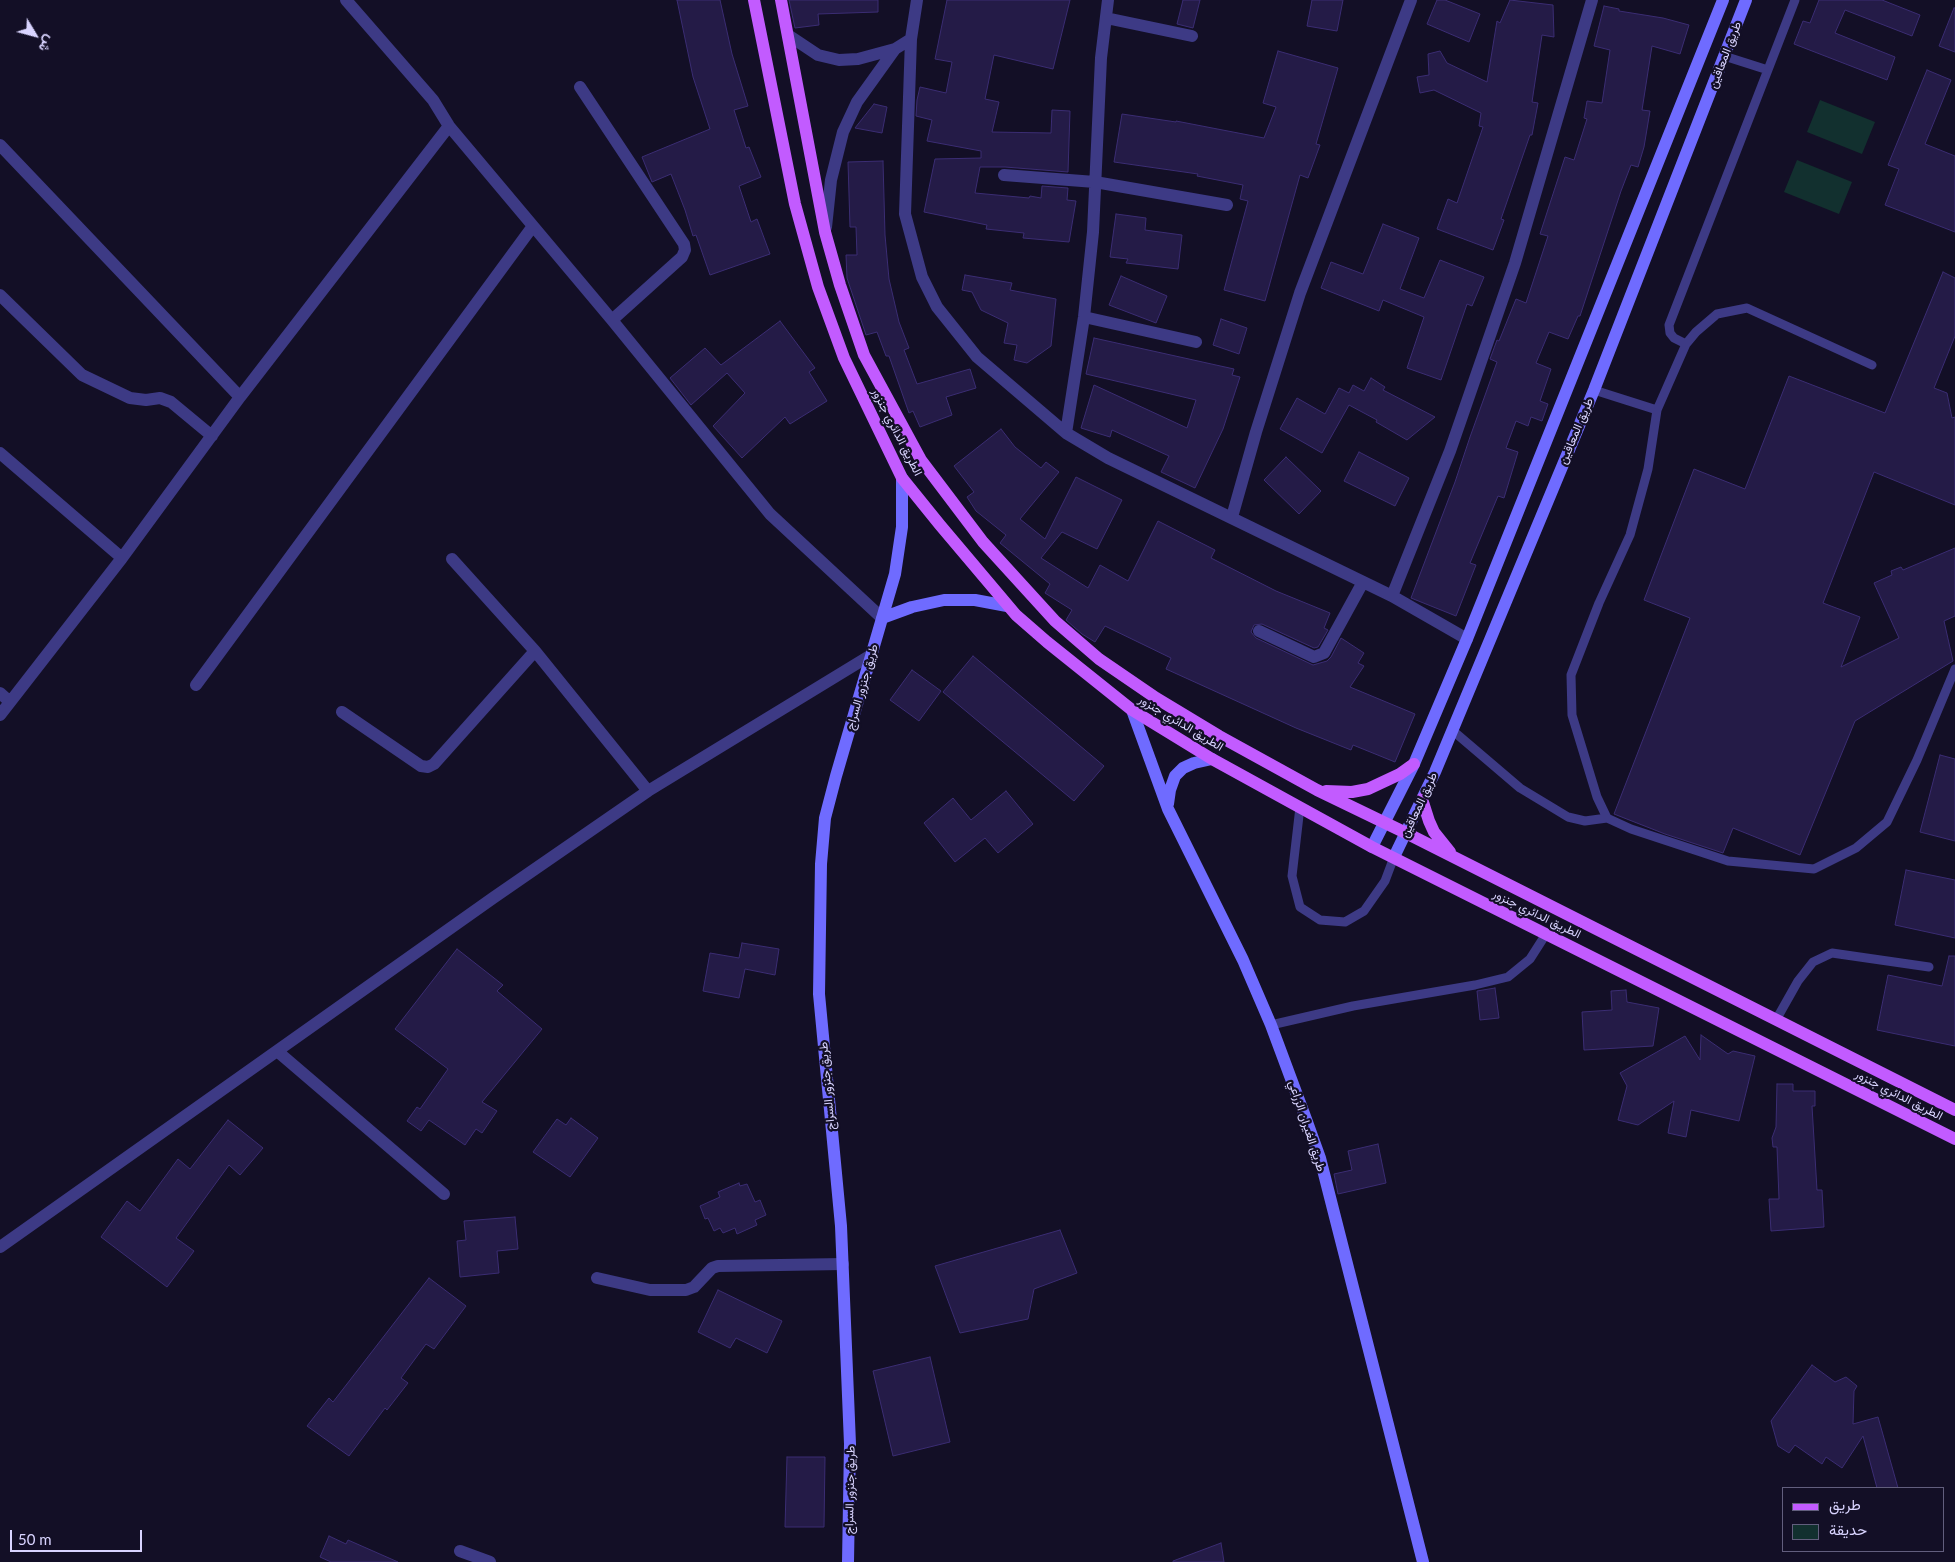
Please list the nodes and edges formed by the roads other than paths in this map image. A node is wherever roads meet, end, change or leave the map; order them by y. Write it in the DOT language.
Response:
graph roads {
  1 [pos="346,0"];
  2 [pos="754,0"];
  3 [pos="781,0"];
  4 [pos="917,0"];
  5 [pos="1108,0"];
  6 [pos="1411,0"];
  7 [pos="1592,0"];
  8 [pos="1723,0"];
  9 [pos="1746,0"];
  10 [pos="1795,0"];
  11 [pos="1106,18"];
  12 [pos="788,35"];
  13 [pos="1192,36"];
  14 [pos="911,39"];
  15 [pos="895,49"];
  16 [pos="1724,56"];
  17 [pos="1768,70"];
  18 [pos="580,87"];
  19 [pos="449,126"];
  20 [pos="0,145"];
  21 [pos="1004,175"];
  22 [pos="1095,182"];
  23 [pos="1227,205"];
  24 [pos="533,226"];
  25 [pos="825,232"];
  26 [pos="0,295"];
  27 [pos="1084,317"];
  28 [pos="612,320"];
  29 [pos="1196,342"];
  30 [pos="1686,344"];
  31 [pos="1872,365"];
  32 [pos="1594,390"];
  33 [pos="240,396"];
  34 [pos="1657,410"];
  35 [pos="1066,433"];
  36 [pos="212,436"];
  37 [pos="0,453"];
  38 [pos="902,478"];
  39 [pos="1232,517"];
  40 [pos="122,558"];
  41 [pos="452,559"];
  42 [pos="1363,582"];
  43 [pos="1392,596"];
  44 [pos="1007,606"];
  45 [pos="882,618"];
  46 [pos="1259,631"];
  47 [pos="1467,640"];
  48 [pos="535,651"];
  49 [pos="871,655"];
  50 [pos="1955,669"];
  51 [pos="196,685"];
  52 [pos="0,693"];
  53 [pos="10,702"];
  54 [pos="1132,710"];
  55 [pos="342,712"];
  56 [pos="0,715"];
  57 [pos="1452,730"];
  58 [pos="1212,759"];
  59 [pos="1414,764"];
  60 [pos="1317,790"];
  61 [pos="648,792"];
  62 [pos="1422,799"];
  63 [pos="1300,807"];
  64 [pos="1168,809"];
  65 [pos="1607,818"];
  66 [pos="1384,823"];
  67 [pos="1406,833"];
  68 [pos="1372,847"];
  69 [pos="1394,857"];
  70 [pos="1457,859"];
  71 [pos="1546,934"];
  72 [pos="1929,967"];
  73 [pos="1776,1020"];
  74 [pos="1271,1025"];
  75 [pos="278,1051"];
  76 [pos="1955,1110"];
  77 [pos="1955,1139"];
  78 [pos="444,1194"];
  79 [pos="0,1247"];
  80 [pos="843,1264"];
  81 [pos="596,1278"];
  82 [pos="460,1551"];
  83 [pos="490,1562"];
  84 [pos="848,1562"];
  85 [pos="1423,1562"];
  1 -- 19 [label="street"];
  2 -- 38 [label="main road, الطريق الدائري جنزور"];
  3 -- 12 [label="main road, الطريق الدائري جنزور"];
  4 -- 14 [label="street"];
  5 -- 11 [label="street"];
  6 -- 39 [label="street"];
  7 -- 43 [label="street"];
  8 -- 47 [label="street, طريق المعاقين"];
  9 -- 16 [label="street, طريق المعاقين"];
  10 -- 17 [label="lane"];
  11 -- 13 [label="street"];
  11 -- 22 [label="street"];
  12 -- 15 [label="street"];
  12 -- 25 [label="main road, الطريق الدائري جنزور"];
  14 -- 15 [label="street"];
  14 -- 35 [label="street"];
  15 -- 25 [label="street"];
  16 -- 17 [label="lane"];
  16 -- 32 [label="street, طريق المعاقين"];
  17 -- 30 [label="lane"];
  18 -- 28 [label="street"];
  19 -- 24 [label="street"];
  19 -- 33 [label="street"];
  20 -- 33 [label="street"];
  21 -- 22 [label="street"];
  22 -- 23 [label="street"];
  22 -- 27 [label="street"];
  24 -- 28 [label="street"];
  24 -- 51 [label="street"];
  25 -- 60 [label="main road, الطريق الدائري جنزور"];
  26 -- 36 [label="street"];
  27 -- 29 [label="street"];
  27 -- 35 [label="street"];
  28 -- 45 [label="street"];
  30 -- 31 [label="lane"];
  30 -- 34 [label="lane"];
  32 -- 34 [label="lane"];
  32 -- 57 [label="street, طريق المعاقين"];
  33 -- 36 [label="street"];
  34 -- 65 [label="lane"];
  35 -- 39 [label="street"];
  36 -- 40 [label="street"];
  37 -- 40 [label="street"];
  38 -- 44 [label="main road, الطريق الدائري جنزور"];
  38 -- 45 [label="street, طريق جنزور السراج"];
  39 -- 42 [label="street"];
  40 -- 53 [label="street"];
  41 -- 48 [label="street"];
  42 -- 43 [label="street"];
  42 -- 46 [label="street"];
  43 -- 47 [label="street"];
  44 -- 45 [label="street"];
  44 -- 54 [label="main road, الطريق الدائري جنزور"];
  45 -- 49 [label="street, طريق جنزور السراج"];
  47 -- 59 [label="street, طريق المعاقين"];
  48 -- 55 [label="street"];
  48 -- 61 [label="street"];
  49 -- 61 [label="street"];
  49 -- 80 [label="street, طريق جنزور السراج"];
  50 -- 65 [label="lane"];
  52 -- 53 [label="street"];
  53 -- 56 [label="street"];
  54 -- 58 [label="main road, الطريق الدائري جنزور"];
  54 -- 64 [label="street, طريق الغيران الزراعي"];
  57 -- 62 [label="street, طريق المعاقين"];
  57 -- 65 [label="lane"];
  58 -- 63 [label="main road, الطريق الدائري جنزور"];
  58 -- 64 [label="street"];
  59 -- 60 [label="main road"];
  59 -- 66 [label="street, طريق المعاقين"];
  60 -- 66 [label="main road, الطريق الدائري جنزور"];
  61 -- 75 [label="street"];
  62 -- 67 [label="street, طريق المعاقين"];
  62 -- 70 [label="main road"];
  63 -- 68 [label="main road, الطريق الدائري جنزور"];
  63 -- 69 [label="lane"];
  64 -- 74 [label="street, طريق الغيران الزراعي"];
  66 -- 67 [label="main road, الطريق الدائري جنزور"];
  66 -- 68 [label="street, طريق المعاقين"];
  67 -- 69 [label="street, طريق المعاقين"];
  67 -- 70 [label="main road, الطريق الدائري جنزور"];
  68 -- 69 [label="main road, الطريق الدائري جنزور"];
  69 -- 71 [label="main road, الطريق الدائري جنزور"];
  70 -- 73 [label="main road, الطريق الدائري جنزور"];
  71 -- 74 [label="lane"];
  71 -- 77 [label="main road, الطريق الدائري جنزور"];
  72 -- 73 [label="lane"];
  73 -- 76 [label="main road, الطريق الدائري جنزور"];
  74 -- 85 [label="street, طريق الغيران الزراعي"];
  75 -- 78 [label="street"];
  75 -- 79 [label="street"];
  80 -- 81 [label="street"];
  80 -- 84 [label="street, طريق جنزور السراج"];
  82 -- 83 [label="street"];
}
